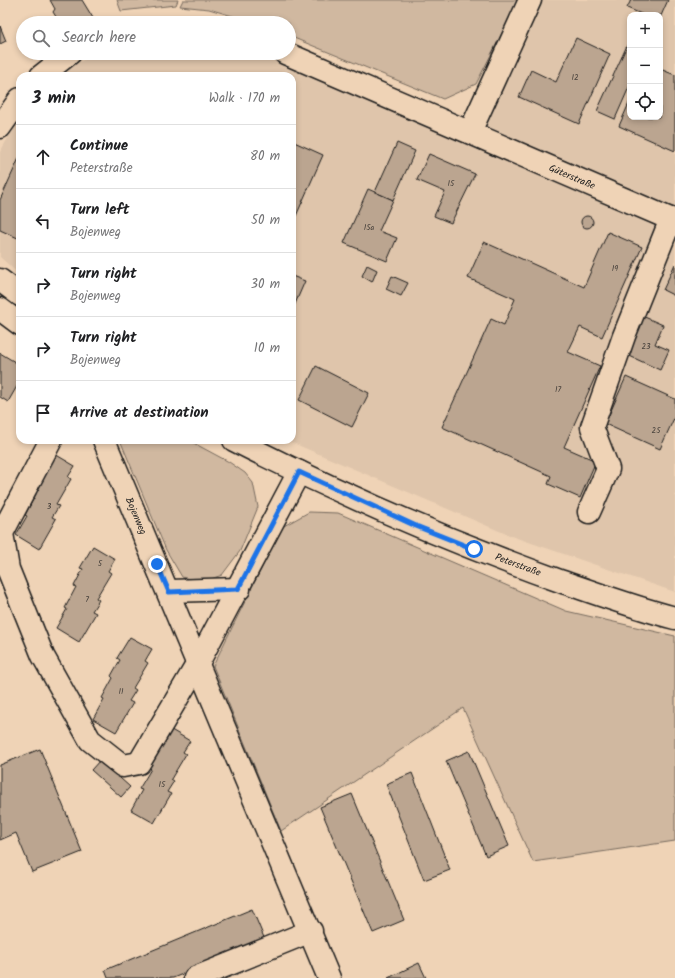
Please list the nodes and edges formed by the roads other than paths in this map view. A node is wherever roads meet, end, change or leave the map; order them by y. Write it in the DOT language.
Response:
graph roads {
  1 [pos="530,0"];
  2 [pos="296,58"];
  3 [pos="61,60"];
  4 [pos="46,72"];
  5 [pos="16,105"];
  6 [pos="0,127"];
  7 [pos="470,132"];
  8 [pos="673,220"];
  9 [pos="0,280"];
  10 [pos="16,292"];
  11 [pos="0,309"];
  12 [pos="16,321"];
  13 [pos="49,444"];
  14 [pos="106,444"];
  15 [pos="242,444"];
  16 [pos="299,472"];
  17 [pos="589,512"];
  18 [pos="238,589"];
  19 [pos="169,592"];
  20 [pos="675,618"];
  21 [pos="198,663"];
  22 [pos="311,931"];
  23 [pos="194,978"];
  24 [pos="330,978"];
  1 -- 7 [label="street"];
  2 -- 7 [label="street, Güterstraße"];
  3 -- 4 [label="street"];
  5 -- 6 [label="street"];
  7 -- 8 [label="street, Güterstraße"];
  8 -- 17 [label="street"];
  9 -- 10 [label="street"];
  11 -- 12 [label="street"];
  13 -- 21 [label="street"];
  14 -- 19 [label="street, Bojenweg"];
  15 -- 16 [label="street, Peterstraße"];
  16 -- 18 [label="street"];
  16 -- 20 [label="street, Peterstraße"];
  18 -- 19 [label="street"];
  18 -- 21 [label="street"];
  19 -- 21 [label="street, Bojenweg"];
  21 -- 22 [label="street, Bojenweg"];
  22 -- 23 [label="street"];
  22 -- 24 [label="street, Bojenweg"];
}
